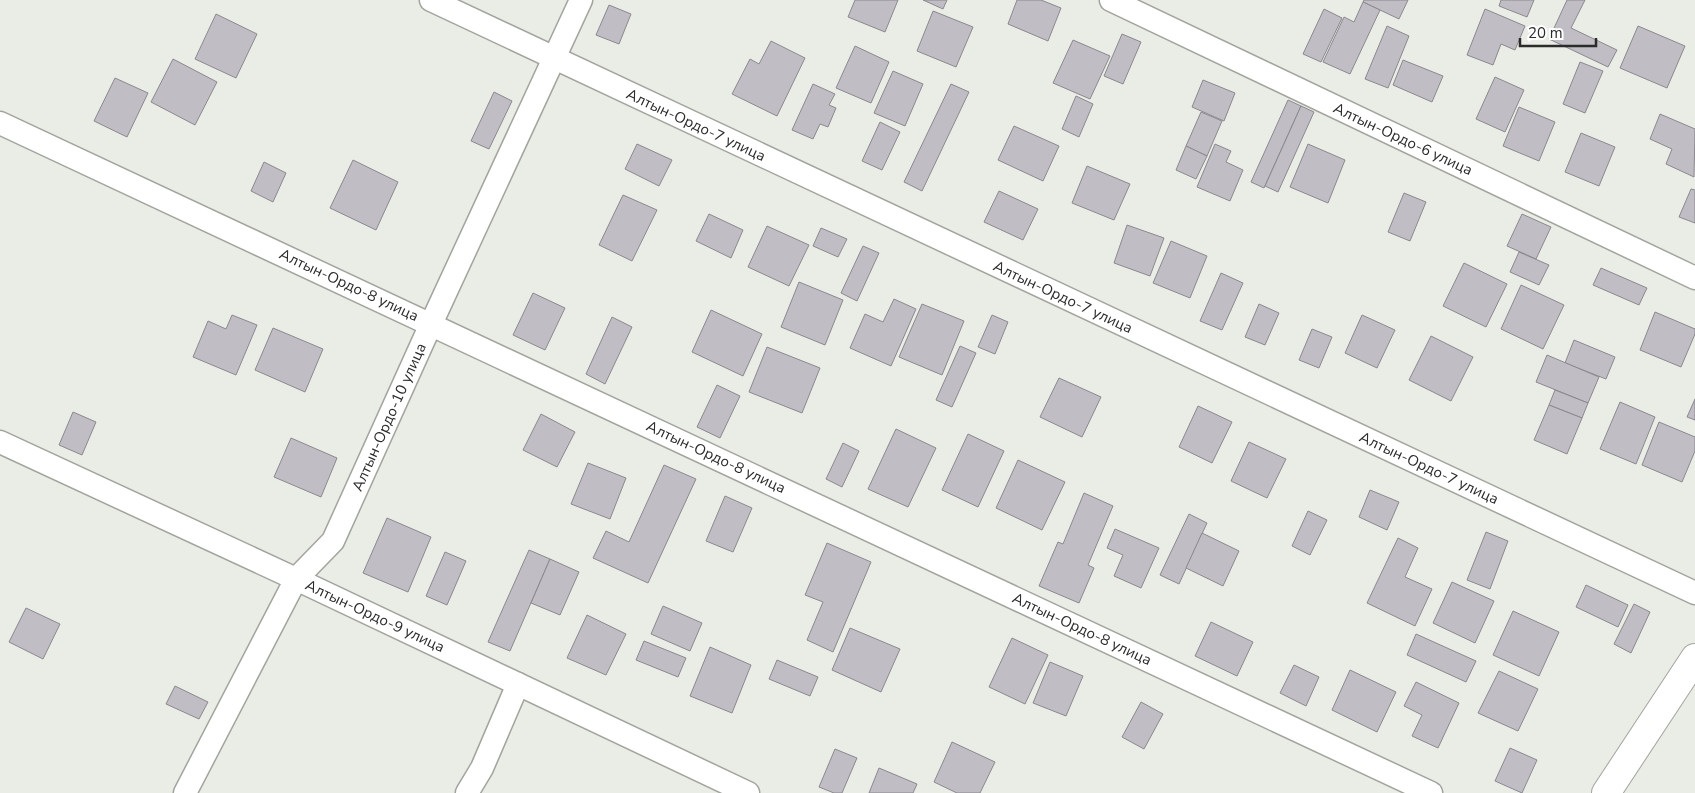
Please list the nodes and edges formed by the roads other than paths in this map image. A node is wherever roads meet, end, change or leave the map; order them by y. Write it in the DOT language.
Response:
graph roads {
  1 [pos="430,0"];
  2 [pos="581,0"];
  3 [pos="1111,0"];
  4 [pos="554,58"];
  5 [pos="0,123"];
  6 [pos="1695,278"];
  7 [pos="431,324"];
  8 [pos="0,442"];
  9 [pos="296,579"];
  10 [pos="1695,593"];
  11 [pos="1695,658"];
  12 [pos="518,684"];
  13 [pos="720,787"];
  14 [pos="185,793"];
  15 [pos="467,793"];
  16 [pos="748,793"];
  17 [pos="1431,793"];
  18 [pos="1606,793"];
  1 -- 4 [label="street, Алтын-Ордо-7 улица"];
  2 -- 4 [label="street, Алтын-Ордо-10 улица"];
  3 -- 6 [label="street, Алтын-Ордо-6 улица"];
  4 -- 7 [label="street, Алтын-Ордо-10 улица"];
  4 -- 10 [label="street, Алтын-Ордо-7 улица"];
  5 -- 7 [label="street, Алтын-Ордо-8 улица"];
  7 -- 9 [label="street, Алтын-Ордо-10 улица"];
  7 -- 17 [label="street, Алтын-Ордо-8 улица"];
  8 -- 9 [label="street, Алтын-Ордо-9 улица"];
  9 -- 12 [label="street, Алтын-Ордо-9 улица"];
  9 -- 14 [label="street, Алтын-Ордо-10 улица"];
  11 -- 18 [label="street"];
  12 -- 13 [label="street, Алтын-Ордо-9 улица"];
  12 -- 15 [label="street"];
  13 -- 16 [label="street, Алтын-Ордо-9 улица"];
}
